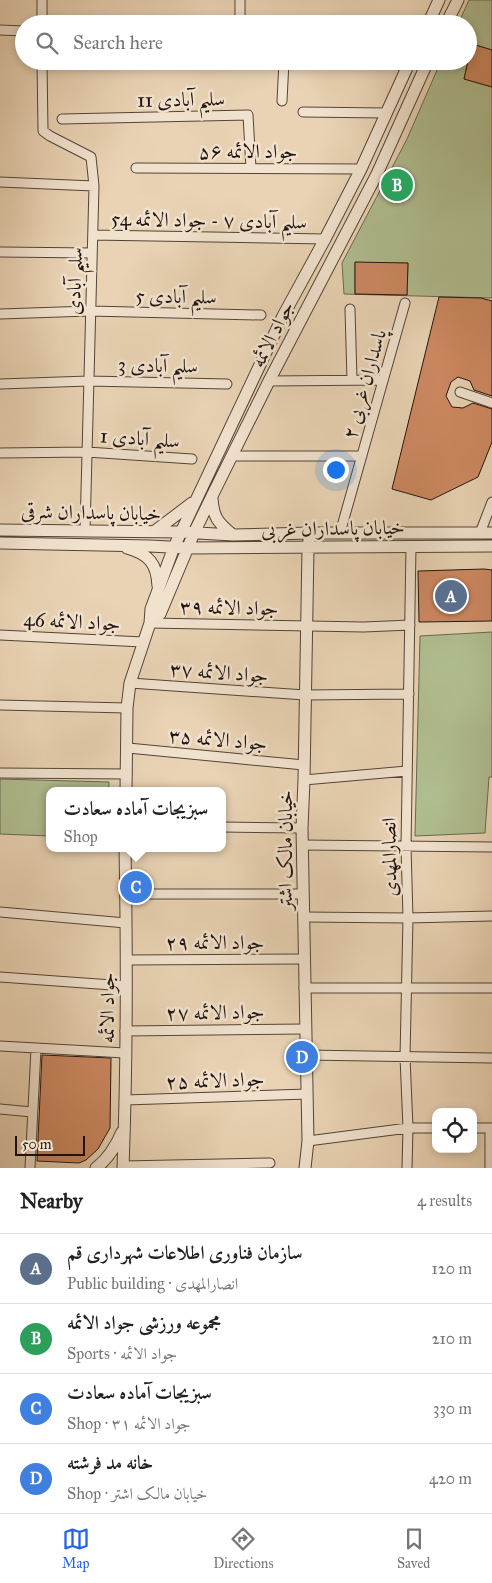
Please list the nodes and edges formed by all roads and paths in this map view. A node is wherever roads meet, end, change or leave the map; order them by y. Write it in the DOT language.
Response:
graph roads {
  1 [pos="42,0"];
  2 [pos="240,0"];
  3 [pos="439,0"];
  4 [pos="458,0"];
  5 [pos="42,15"];
  6 [pos="240,15"];
  7 [pos="432,15"];
  8 [pos="450,15"];
  9 [pos="0,30"];
  10 [pos="15,31"];
  11 [pos="42,70"];
  12 [pos="284,70"];
  13 [pos="406,70"];
  14 [pos="424,70"];
  15 [pos="282,101"];
  16 [pos="303,112"];
  17 [pos="386,113"];
  18 [pos="62,119"];
  19 [pos="136,168"];
  20 [pos="251,168"];
  21 [pos="361,169"];
  22 [pos="0,182"];
  23 [pos="94,186"];
  24 [pos="92,235"];
  25 [pos="325,239"];
  26 [pos="0,252"];
  27 [pos="92,253"];
  28 [pos="405,303"];
  29 [pos="350,309"];
  30 [pos="90,311"];
  31 [pos="0,314"];
  32 [pos="261,316"];
  33 [pos="352,380"];
  34 [pos="384,380"];
  35 [pos="88,381"];
  36 [pos="269,381"];
  37 [pos="0,384"];
  38 [pos="227,384"];
  39 [pos="460,392"];
  40 [pos="492,403"];
  41 [pos="86,452"];
  42 [pos="0,453"];
  43 [pos="233,456"];
  44 [pos="362,456"];
  45 [pos="192,459"];
  46 [pos="212,496"];
  47 [pos="197,498"];
  48 [pos="492,502"];
  49 [pos="0,530"];
  50 [pos="85,531"];
  51 [pos="155,532"];
  52 [pos="181,532"];
  53 [pos="194,533"];
  54 [pos="310,533"];
  55 [pos="340,533"];
  56 [pos="480,533"];
  57 [pos="492,534"];
  58 [pos="234,535"];
  59 [pos="0,544"];
  60 [pos="118,545"];
  61 [pos="412,546"];
  62 [pos="492,546"];
  63 [pos="174,547"];
  64 [pos="188,548"];
  65 [pos="308,548"];
  66 [pos="158,592"];
  67 [pos="150,623"];
  68 [pos="410,625"];
  69 [pos="306,626"];
  70 [pos="0,635"];
  71 [pos="143,642"];
  72 [pos="130,683"];
  73 [pos="409,694"];
  74 [pos="305,695"];
  75 [pos="0,705"];
  76 [pos="127,708"];
  77 [pos="128,748"];
  78 [pos="304,764"];
  79 [pos="407,770"];
  80 [pos="0,773"];
  81 [pos="127,774"];
  82 [pos="304,780"];
  83 [pos="126,787"];
  84 [pos="226,826"];
  85 [pos="302,828"];
  86 [pos="302,846"];
  87 [pos="406,847"];
  88 [pos="488,847"];
  89 [pos="125,852"];
  90 [pos="126,894"];
  91 [pos="303,894"];
  92 [pos="0,912"];
  93 [pos="492,916"];
  94 [pos="304,917"];
  95 [pos="408,918"];
  96 [pos="126,923"];
  97 [pos="304,959"];
  98 [pos="126,960"];
  99 [pos="0,977"];
  100 [pos="126,986"];
  101 [pos="407,987"];
  102 [pos="304,988"];
  103 [pos="492,988"];
  104 [pos="305,1029"];
  105 [pos="125,1031"];
  106 [pos="0,1046"];
  107 [pos="36,1049"];
  108 [pos="125,1053"];
  109 [pos="306,1055"];
  110 [pos="405,1057"];
  111 [pos="492,1058"];
  112 [pos="307,1094"];
  113 [pos="125,1100"];
  114 [pos="0,1109"];
  115 [pos="32,1112"];
  116 [pos="124,1126"];
  117 [pos="408,1128"];
  118 [pos="432,1128"];
  119 [pos="477,1128"];
  120 [pos="491,1128"];
  121 [pos="308,1141"];
  122 [pos="270,1163"];
  123 [pos="123,1167"];
  124 [pos="30,1168"];
  125 [pos="96,1168"];
  126 [pos="305,1168"];
  127 [pos="407,1168"];
  128 [pos="490,1168"];
  1 -- 5 [label="street"];
  2 -- 6 [label="street"];
  3 -- 7 [label="street"];
  4 -- 8 [label="street"];
  9 -- 10 [label="street"];
  11 -- 23 [label="street, سلیم آبادی"];
  12 -- 15 [label="street"];
  13 -- 17 [label="street, جواد الائمه"];
  14 -- 36 [label="street, جواد الائمه"];
  16 -- 17 [label="street"];
  17 -- 21 [label="street, جواد الائمه"];
  18 -- 20 [label="street, سلیم آبادی 11"];
  19 -- 20 [label="street, جواد الائمه ۵۶"];
  20 -- 21 [label="street, جواد الائمه ۵۶"];
  21 -- 25 [label="street, جواد الائمه"];
  22 -- 23 [label="street"];
  23 -- 24 [label="street, سلیم آبادی"];
  24 -- 25 [label="street, سلیم آبادی ۷ - جواد الائمه 54"];
  24 -- 27 [label="street, سلیم آبادی"];
  25 -- 47 [label="street, جواد الائمه"];
  26 -- 27 [label="street"];
  27 -- 30 [label="street, سلیم آبادی"];
  28 -- 34 [label="street, پاسداران غربی ۲"];
  29 -- 33 [label="street"];
  30 -- 31 [label="street, سلیم آبادی 5"];
  30 -- 32 [label="street, سلیم آبادی 5"];
  30 -- 35 [label="street, سلیم آبادی"];
  33 -- 34 [label="street"];
  33 -- 36 [label="street"];
  34 -- 44 [label="street, پاسداران غربی ۲"];
  35 -- 37 [label="street, سلیم آبادی 3"];
  35 -- 38 [label="street, سلیم آبادی 3"];
  35 -- 41 [label="street, سلیم آبادی"];
  36 -- 43 [label="street, جواد الائمه"];
  39 -- 40 [label="street"];
  41 -- 42 [label="street, سلیم آبادی 1"];
  41 -- 45 [label="street, سلیم آبادی 1"];
  41 -- 50 [label="street, سلیم آبادی"];
  43 -- 44 [label="street"];
  43 -- 46 [label="street, جواد الائمه"];
  44 -- 55 [label="street, پاسداران غربی ۲"];
  46 -- 53 [label="street, جواد الائمه"];
  46 -- 58 [label="street"];
  47 -- 51 [label="street"];
  47 -- 52 [label="street, جواد الائمه"];
  48 -- 56 [label="street"];
  49 -- 50 [label="street, خیابان پاسداران شرقی"];
  50 -- 51 [label="street, خیابان پاسداران شرقی"];
  51 -- 52 [label="street, خیابان پاسداران شرقی"];
  52 -- 53 [label="street, خیابان پاسداران غربی"];
  52 -- 63 [label="street, جواد الائمه"];
  53 -- 58 [label="street, خیابان پاسداران غربی"];
  53 -- 64 [label="street, جواد الائمه"];
  54 -- 55 [label="street, خیابان پاسداران غربی"];
  54 -- 58 [label="street, خیابان پاسداران غربی"];
  54 -- 65 [label="street, خیابان مالک اشتر"];
  55 -- 56 [label="street, خیابان پاسداران غربی"];
  56 -- 57 [label="street, خیابان پاسداران غربی"];
  59 -- 60 [label="street, خیابان پاسداران شرقی"];
  60 -- 63 [label="street, خیابان پاسداران شرقی"];
  60 -- 66 [label="street"];
  61 -- 62 [label="street, خیابان پاسداران غربی"];
  61 -- 65 [label="street, خیابان پاسداران غربی"];
  61 -- 68 [label="street, انصارالمهدی"];
  63 -- 64 [label="street, خیابان پاسداران غربی"];
  63 -- 66 [label="street, جواد الائمه"];
  64 -- 65 [label="street, خیابان پاسداران غربی"];
  64 -- 67 [label="street, جواد الائمه"];
  65 -- 69 [label="street, خیابان مالک اشتر"];
  66 -- 67 [label="street, جواد الائمه"];
  67 -- 69 [label="street, جواد الائمه ۳۹"];
  67 -- 71 [label="street, جواد الائمه"];
  68 -- 69 [label="street, جواد الائمه ۳۹"];
  68 -- 73 [label="street, انصارالمهدی"];
  69 -- 74 [label="street, خیابان مالک اشتر"];
  70 -- 71 [label="street, جواد الائمه 46"];
  71 -- 72 [label="street, جواد الائمه"];
  72 -- 74 [label="street, جواد الائمه ۳۷"];
  72 -- 76 [label="street, جواد الائمه"];
  73 -- 74 [label="street, جواد الائمه ۳۷"];
  73 -- 79 [label="street, انصارالمهدی"];
  74 -- 78 [label="street, خیابان مالک اشتر"];
  75 -- 76 [label="street"];
  76 -- 77 [label="street, جواد الائمه"];
  77 -- 78 [label="street, جواد الائمه ۳۵"];
  77 -- 81 [label="street, جواد الائمه"];
  78 -- 82 [label="street, خیابان مالک اشتر"];
  79 -- 82 [label="street"];
  79 -- 87 [label="street, انصارالمهدی"];
  80 -- 81 [label="street"];
  81 -- 83 [label="street, جواد الائمه"];
  82 -- 85 [label="street, خیابان مالک اشتر"];
  84 -- 85 [label="street"];
  85 -- 86 [label="street, خیابان مالک اشتر"];
  86 -- 87 [label="street"];
  86 -- 91 [label="street, خیابان مالک اشتر"];
  87 -- 88 [label="street"];
  87 -- 95 [label="street, انصارالمهدی"];
  89 -- 90 [label="street, جواد الائمه"];
  90 -- 91 [label="street"];
  90 -- 96 [label="street, جواد الائمه"];
  91 -- 94 [label="street, خیابان مالک اشتر"];
  92 -- 96 [label="street"];
  93 -- 95 [label="street"];
  94 -- 95 [label="street"];
  94 -- 97 [label="street, خیابان مالک اشتر"];
  95 -- 101 [label="street, انصارالمهدی"];
  96 -- 98 [label="street, جواد الائمه"];
  97 -- 98 [label="street, جواد الائمه ۲۹"];
  97 -- 102 [label="street, خیابان مالک اشتر"];
  98 -- 100 [label="street, جواد الائمه"];
  99 -- 100 [label="street"];
  100 -- 105 [label="street, جواد الائمه"];
  101 -- 102 [label="street"];
  101 -- 103 [label="street"];
  101 -- 110 [label="street, انصارالمهدی"];
  102 -- 104 [label="street, خیابان مالک اشتر"];
  104 -- 105 [label="street, جواد الائمه ۲۷"];
  104 -- 109 [label="street, خیابان مالک اشتر"];
  105 -- 108 [label="street, جواد الائمه"];
  106 -- 107 [label="street"];
  107 -- 108 [label="street"];
  107 -- 115 [label="street"];
  108 -- 113 [label="street, جواد الائمه"];
  109 -- 110 [label="street"];
  109 -- 112 [label="street, خیابان مالک اشتر"];
  110 -- 111 [label="street"];
  110 -- 117 [label="street, انصارالمهدی"];
  112 -- 113 [label="street, جواد الائمه ۲۵"];
  112 -- 121 [label="street, خیابان مالک اشتر"];
  113 -- 116 [label="street, جواد الائمه"];
  114 -- 115 [label="street"];
  115 -- 124 [label="street"];
  116 -- 123 [label="street, جواد الائمه"];
  116 -- 125 [label="street"];
  117 -- 118 [label="street"];
  117 -- 121 [label="street"];
  117 -- 127 [label="street, انصارالمهدی"];
  119 -- 120 [label="street"];
  120 -- 128 [label="street"];
  121 -- 126 [label="street, خیابان مالک اشتر"];
  122 -- 123 [label="street"];
}
